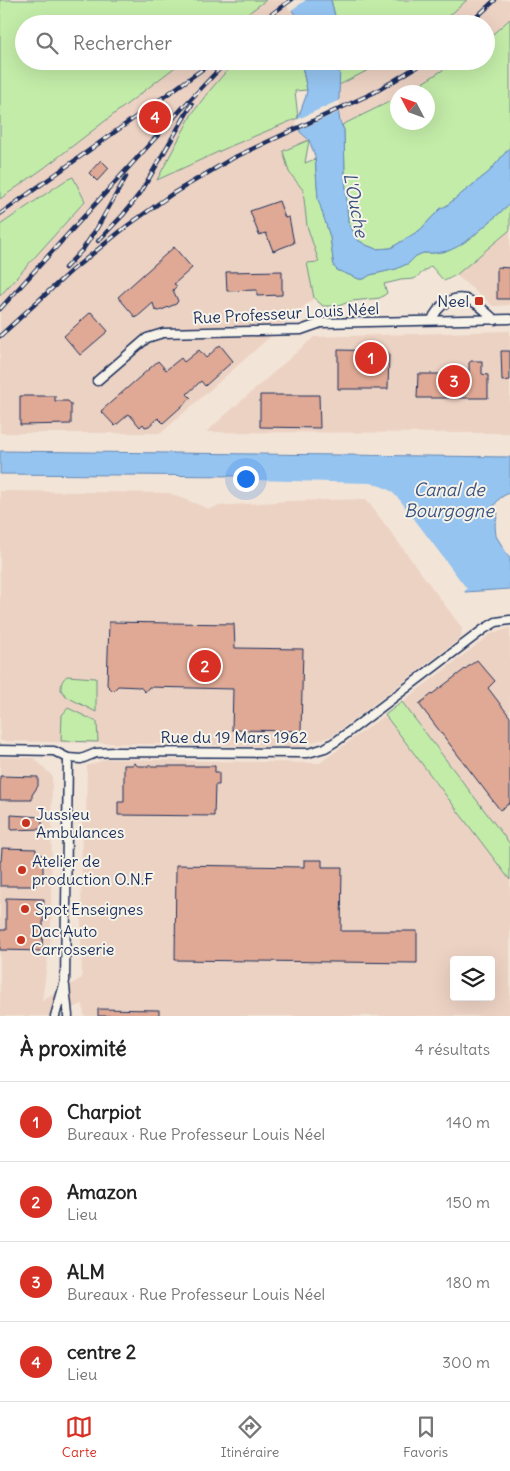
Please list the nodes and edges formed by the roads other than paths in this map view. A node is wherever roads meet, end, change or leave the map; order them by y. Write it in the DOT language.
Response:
graph roads {
  1 [pos="510,319"];
  2 [pos="432,320"];
  3 [pos="495,320"];
  4 [pos="97,381"];
  5 [pos="510,620"];
  6 [pos="0,750"];
  7 [pos="68,758"];
  8 [pos="64,981"];
  9 [pos="55,1016"];
  10 [pos="68,1016"];
  1 -- 3 [label="street, Rue Professeur Louis Néel"];
  2 -- 3 [label="street, Rue Professeur Louis Néel"];
  2 -- 3 [label="street"];
  2 -- 4 [label="street, Rue Professeur Louis Néel"];
  5 -- 7 [label="street, Rue du 19 Mars 1962"];
  6 -- 7 [label="street"];
  7 -- 8 [label="street"];
  8 -- 9 [label="street"];
  8 -- 10 [label="street"];
}
